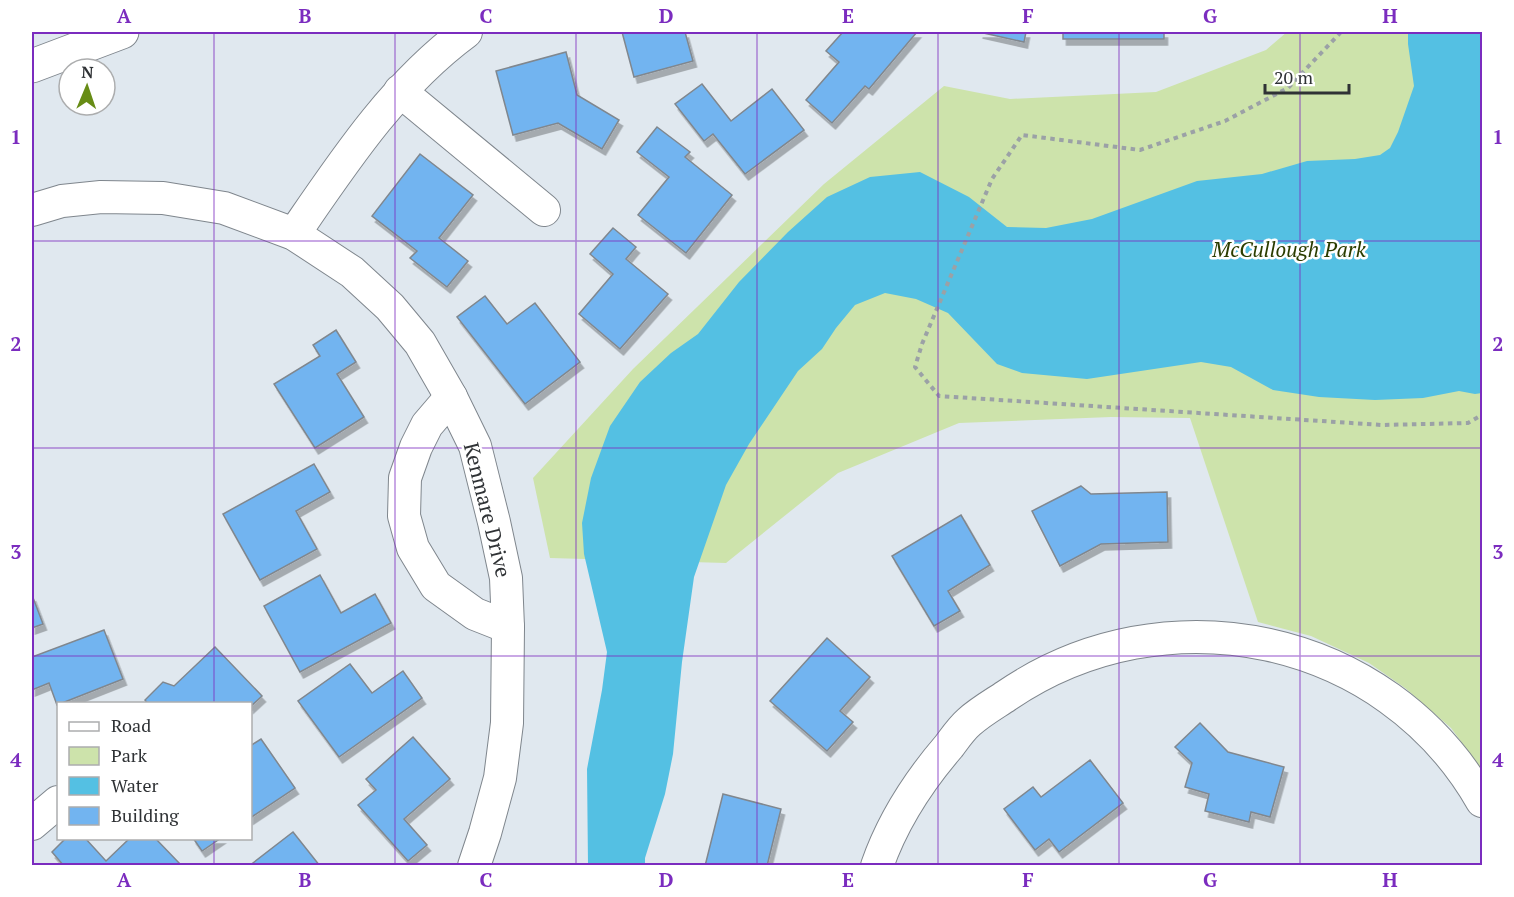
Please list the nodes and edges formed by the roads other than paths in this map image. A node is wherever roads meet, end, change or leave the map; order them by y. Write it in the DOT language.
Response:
graph roads {
  1 [pos="122,32"];
  2 [pos="466,32"];
  3 [pos="32,66"];
  4 [pos="400,92"];
  5 [pos="32,210"];
  6 [pos="544,210"];
  7 [pos="294,234"];
  8 [pos="451,397"];
  9 [pos="508,627"];
  10 [pos="1479,788"];
  11 [pos="57,803"];
  12 [pos="32,824"];
  13 [pos="474,866"];
  14 [pos="877,866"];
  1 -- 3 [label="main road"];
  2 -- 4 [label="street"];
  4 -- 6 [label="street"];
  4 -- 7 [label="street"];
  5 -- 7 [label="street, Kenmare Drive"];
  7 -- 8 [label="street, Kenmare Drive"];
  8 -- 9 [label="street, Kenmare Drive"];
  8 -- 9 [label="street"];
  9 -- 13 [label="street, Kenmare Drive"];
  10 -- 14 [label="street"];
  11 -- 12 [label="street"];
}
